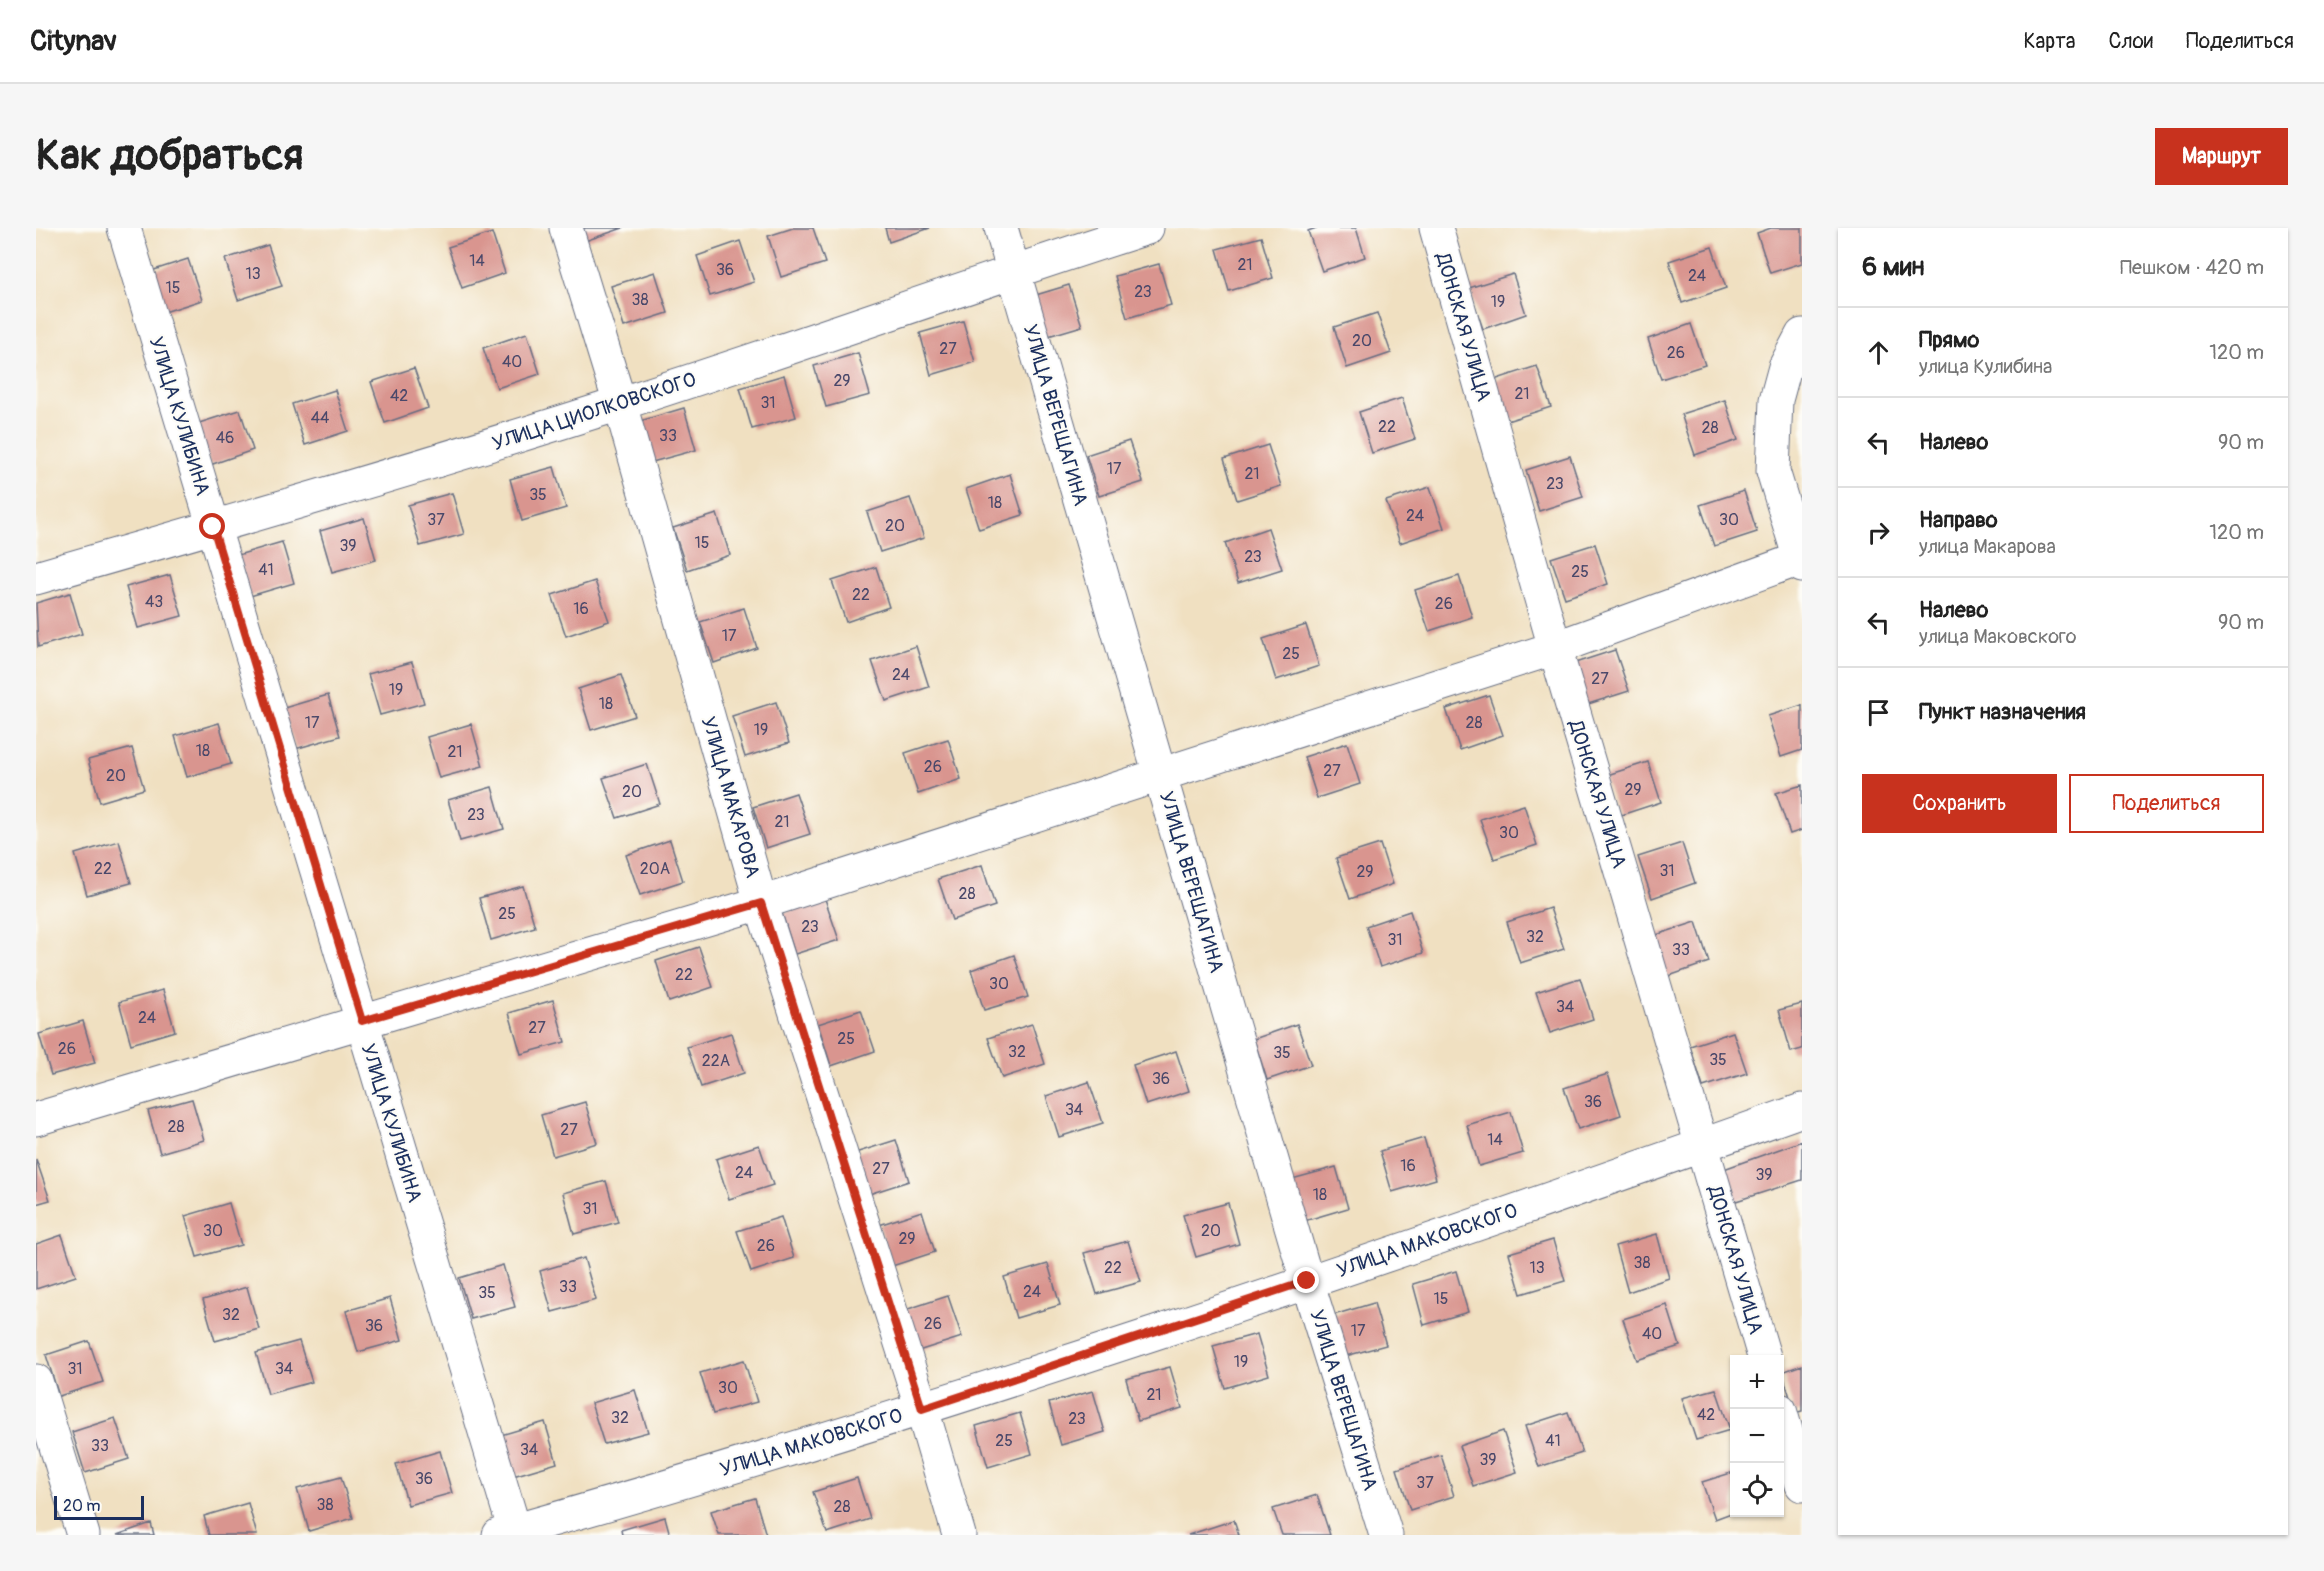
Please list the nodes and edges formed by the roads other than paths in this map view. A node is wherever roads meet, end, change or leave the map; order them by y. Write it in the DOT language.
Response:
graph roads {
  1 [pos="124,228"];
  2 [pos="566,228"];
  3 [pos="1001,228"];
  4 [pos="1147,228"];
  5 [pos="1436,228"];
  6 [pos="1014,270"];
  7 [pos="1802,335"];
  8 [pos="620,404"];
  9 [pos="213,527"];
  10 [pos="1801,561"];
  11 [pos="36,578"];
  12 [pos="1555,648"];
  13 [pos="1162,775"];
  14 [pos="761,903"];
  15 [pos="362,1021"];
  16 [pos="1802,1110"];
  17 [pos="36,1119"];
  18 [pos="1702,1145"];
  19 [pos="1307,1281"];
  20 [pos="1764,1355"];
  21 [pos="36,1381"];
  22 [pos="922,1409"];
  23 [pos="1784,1426"];
  24 [pos="1800,1476"];
  25 [pos="510,1534"];
  26 [pos="83,1535"];
  27 [pos="959,1535"];
  28 [pos="1386,1535"];
  1 -- 9 [label="street, УЛИЦА КУЛИБИНА"];
  2 -- 8 [label="street, УЛИЦА МАКАРОВА"];
  3 -- 6 [label="street, УЛИЦА ВЕРЕЩАГИНА"];
  4 -- 6 [label="street, УЛИЦА ЦИОЛКОВСКОГО"];
  5 -- 12 [label="street, ДОНСКАЯ УЛИЦА"];
  6 -- 8 [label="street, УЛИЦА ЦИОЛКОВСКОГО"];
  6 -- 13 [label="street, УЛИЦА ВЕРЕЩАГИНА"];
  7 -- 10 [label="street"];
  8 -- 9 [label="street, УЛИЦА ЦИОЛКОВСКОГО"];
  8 -- 14 [label="street, УЛИЦА МАКАРОВА"];
  9 -- 11 [label="street, УЛИЦА ЦИОЛКОВСКОГО"];
  9 -- 15 [label="street, УЛИЦА КУЛИБИНА"];
  10 -- 12 [label="street"];
  12 -- 13 [label="street"];
  12 -- 18 [label="street, ДОНСКАЯ УЛИЦА"];
  13 -- 14 [label="street"];
  13 -- 19 [label="street, УЛИЦА ВЕРЕЩАГИНА"];
  14 -- 15 [label="street"];
  14 -- 22 [label="street, УЛИЦА МАКАРОВА"];
  15 -- 17 [label="street"];
  15 -- 25 [label="street, УЛИЦА КУЛИБИНА"];
  16 -- 18 [label="street, УЛИЦА МАКОВСКОГО"];
  18 -- 19 [label="street, УЛИЦА МАКОВСКОГО"];
  18 -- 20 [label="street, ДОНСКАЯ УЛИЦА"];
  19 -- 22 [label="street, УЛИЦА МАКОВСКОГО"];
  19 -- 28 [label="street, УЛИЦА ВЕРЕЩАГИНА"];
  21 -- 26 [label="street"];
  22 -- 25 [label="street, УЛИЦА МАКОВСКОГО"];
  22 -- 27 [label="street, УЛИЦА МАКАРОВА"];
  23 -- 24 [label="street"];
}
